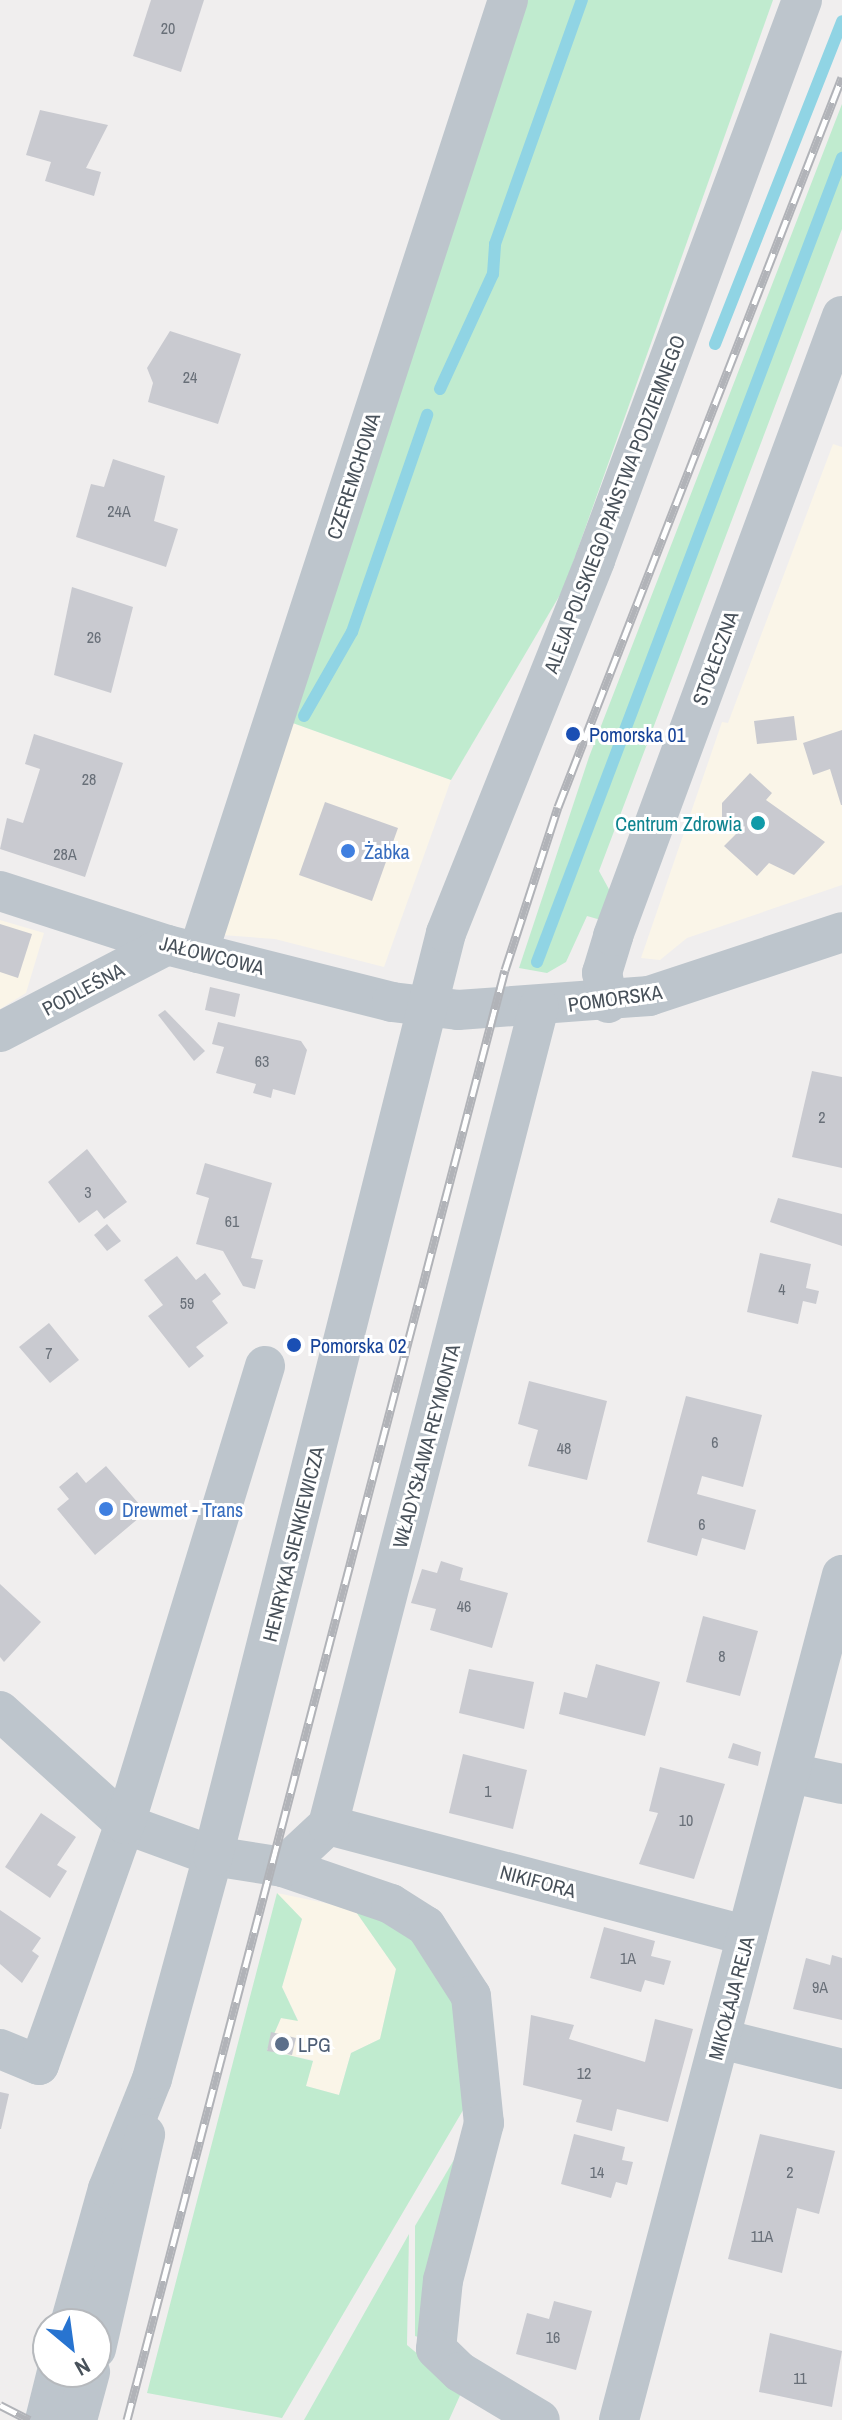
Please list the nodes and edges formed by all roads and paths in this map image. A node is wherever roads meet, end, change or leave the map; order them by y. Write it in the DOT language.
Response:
graph roads {
  1 [pos="508,0"];
  2 [pos="802,0"];
  3 [pos="842,316"];
  4 [pos="0,891"];
  5 [pos="842,932"];
  6 [pos="182,949"];
  7 [pos="608,1003"];
  8 [pos="539,1007"];
  9 [pos="427,1008"];
  10 [pos="0,1032"];
  11 [pos="265,1366"];
  12 [pos="842,1575"];
  13 [pos="0,1711"];
  14 [pos="791,1773"];
  15 [pos="842,1784"];
  16 [pos="125,1824"];
  17 [pos="328,1825"];
  18 [pos="213,1856"];
  19 [pos="283,1867"];
  20 [pos="747,1936"];
  21 [pos="721,2039"];
  22 [pos="0,2049"];
  23 [pos="842,2069"];
  24 [pos="152,2079"];
  25 [pos="75,2308"];
  26 [pos="107,2308"];
  27 [pos="53,2388"];
  28 [pos="86,2388"];
  29 [pos="45,2420"];
  30 [pos="77,2420"];
  31 [pos="540,2420"];
  32 [pos="619,2420"];
  1 -- 6 [label="street, CZEREMCHOWA"];
  2 -- 9 [label="street, ALEJA POLSKIEGO PAŃSTWA PODZIEMNEGO"];
  3 -- 7 [label="street, STOŁECZNA"];
  4 -- 6 [label="street, JAŁOWCOWA"];
  5 -- 7 [label="street, POMORSKA"];
  6 -- 9 [label="street, JAŁOWCOWA"];
  6 -- 10 [label="street, PODLEŚNA"];
  7 -- 8 [label="street, POMORSKA"];
  8 -- 9 [label="street, POMORSKA"];
  8 -- 17 [label="street, WŁADYSŁAWA REYMONTA"];
  9 -- 18 [label="street, HENRYKA SIENKIEWICZA"];
  11 -- 16 [label="street"];
  12 -- 14 [label="street, MIKOŁAJA REJA"];
  13 -- 16 [label="street"];
  14 -- 15 [label="street"];
  14 -- 20 [label="street, MIKOŁAJA REJA"];
  16 -- 18 [label="street"];
  16 -- 22 [label="street"];
  17 -- 19 [label="street"];
  17 -- 20 [label="street, NIKIFORA"];
  18 -- 19 [label="street"];
  18 -- 24 [label="street, HENRYKA SIENKIEWICZA"];
  19 -- 31 [label="street"];
  20 -- 21 [label="street, MIKOŁAJA REJA"];
  21 -- 23 [label="street"];
  21 -- 32 [label="street, MIKOŁAJA REJA"];
  24 -- 25 [label="street, HENRYKA SIENKIEWICZA"];
  24 -- 26 [label="street, HENRYKA SIENKIEWICZA"];
  27 -- 29 [label="street"];
  28 -- 30 [label="street"];
}
